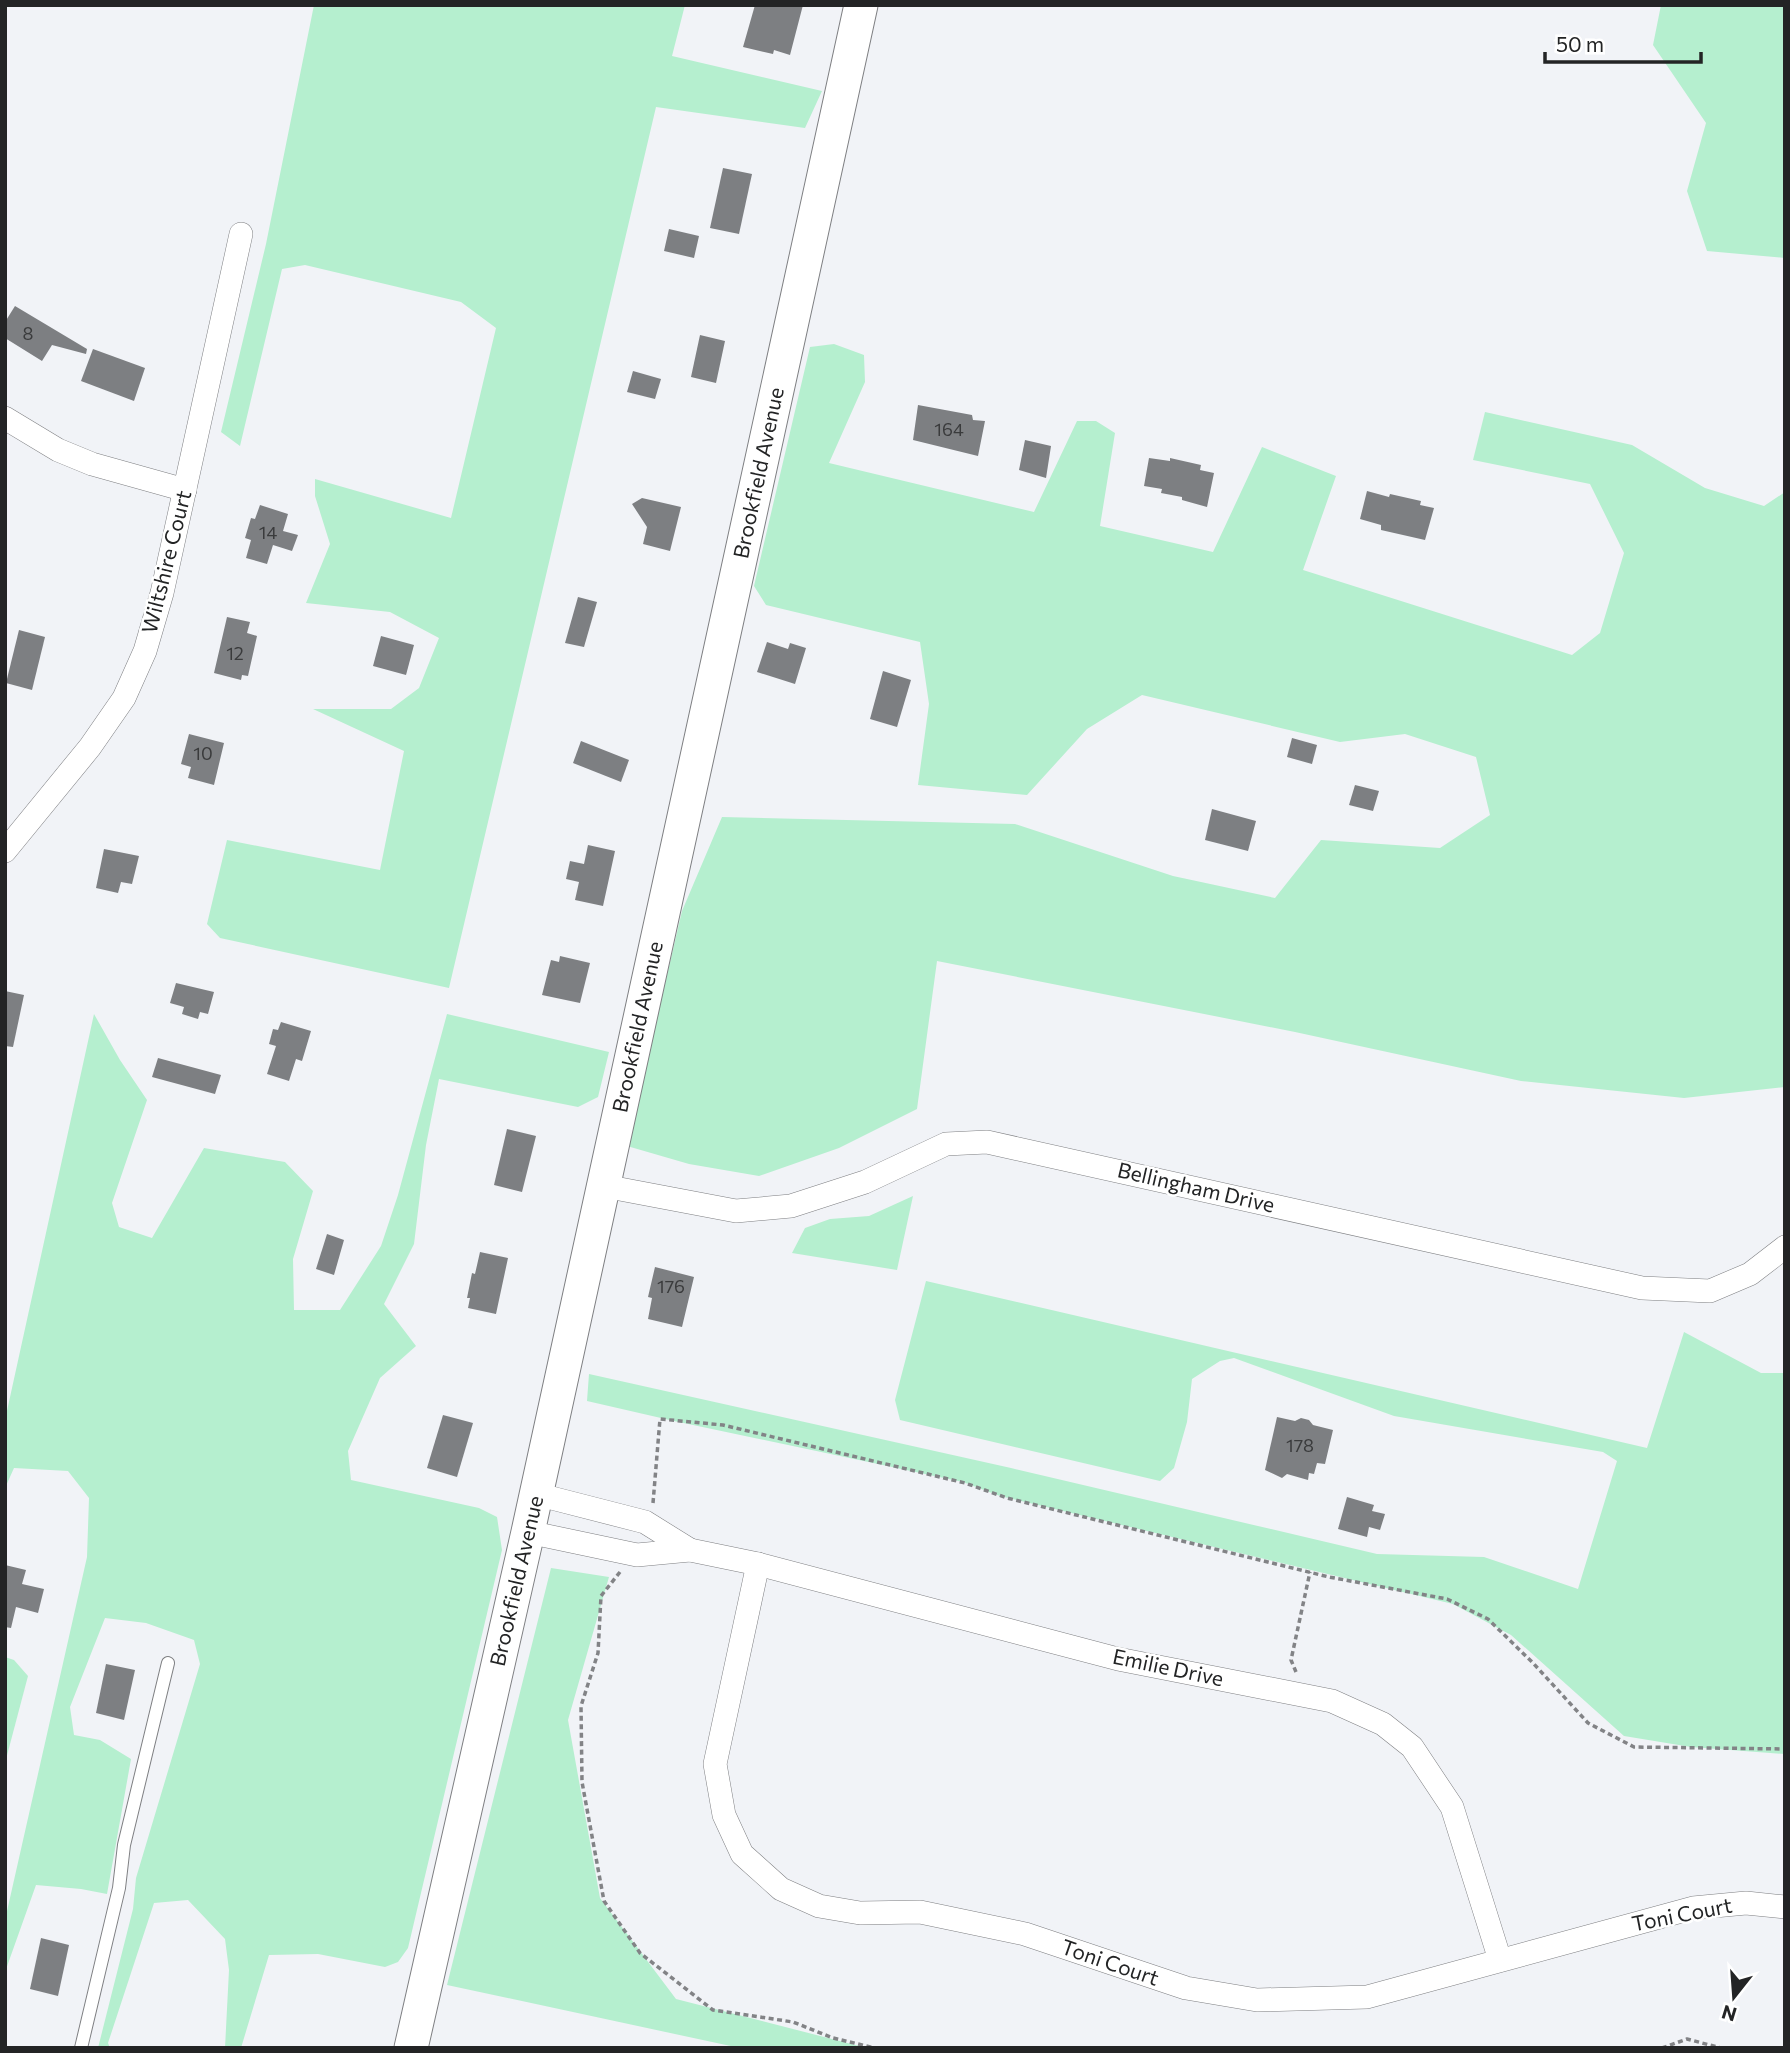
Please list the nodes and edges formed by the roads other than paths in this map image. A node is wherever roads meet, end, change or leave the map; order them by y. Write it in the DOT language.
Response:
graph roads {
  1 [pos="861,5"];
  2 [pos="241,234"];
  3 [pos="5,418"];
  4 [pos="185,490"];
  5 [pos="5,851"];
  6 [pos="604,1186"];
  7 [pos="1785,1247"];
  8 [pos="536,1494"];
  9 [pos="630,1518"];
  10 [pos="528,1532"];
  11 [pos="690,1550"];
  12 [pos="622,1560"];
  13 [pos="758,1564"];
  14 [pos="168,1663"];
  15 [pos="1785,1907"];
  16 [pos="1500,1960"];
  17 [pos="81,2048"];
  18 [pos="411,2048"];
  1 -- 6 [label="main road, Brookfield Avenue"];
  2 -- 4 [label="street, Wiltshire Court"];
  3 -- 4 [label="street"];
  4 -- 5 [label="street, Wiltshire Court"];
  6 -- 7 [label="street, Bellingham Drive"];
  6 -- 8 [label="main road, Brookfield Avenue"];
  8 -- 9 [label="street, Emilie Drive"];
  8 -- 10 [label="main road, Brookfield Avenue"];
  9 -- 11 [label="street, Emilie Drive"];
  9 -- 12 [label="street"];
  10 -- 12 [label="street, Emilie Drive"];
  10 -- 18 [label="main road, Brookfield Avenue"];
  11 -- 12 [label="street, Emilie Drive"];
  11 -- 13 [label="street, Emilie Drive"];
  13 -- 16 [label="street, Emilie Drive"];
  13 -- 16 [label="street, Toni Court"];
  14 -- 17 [label="lane"];
  15 -- 16 [label="street, Toni Court"];
}
